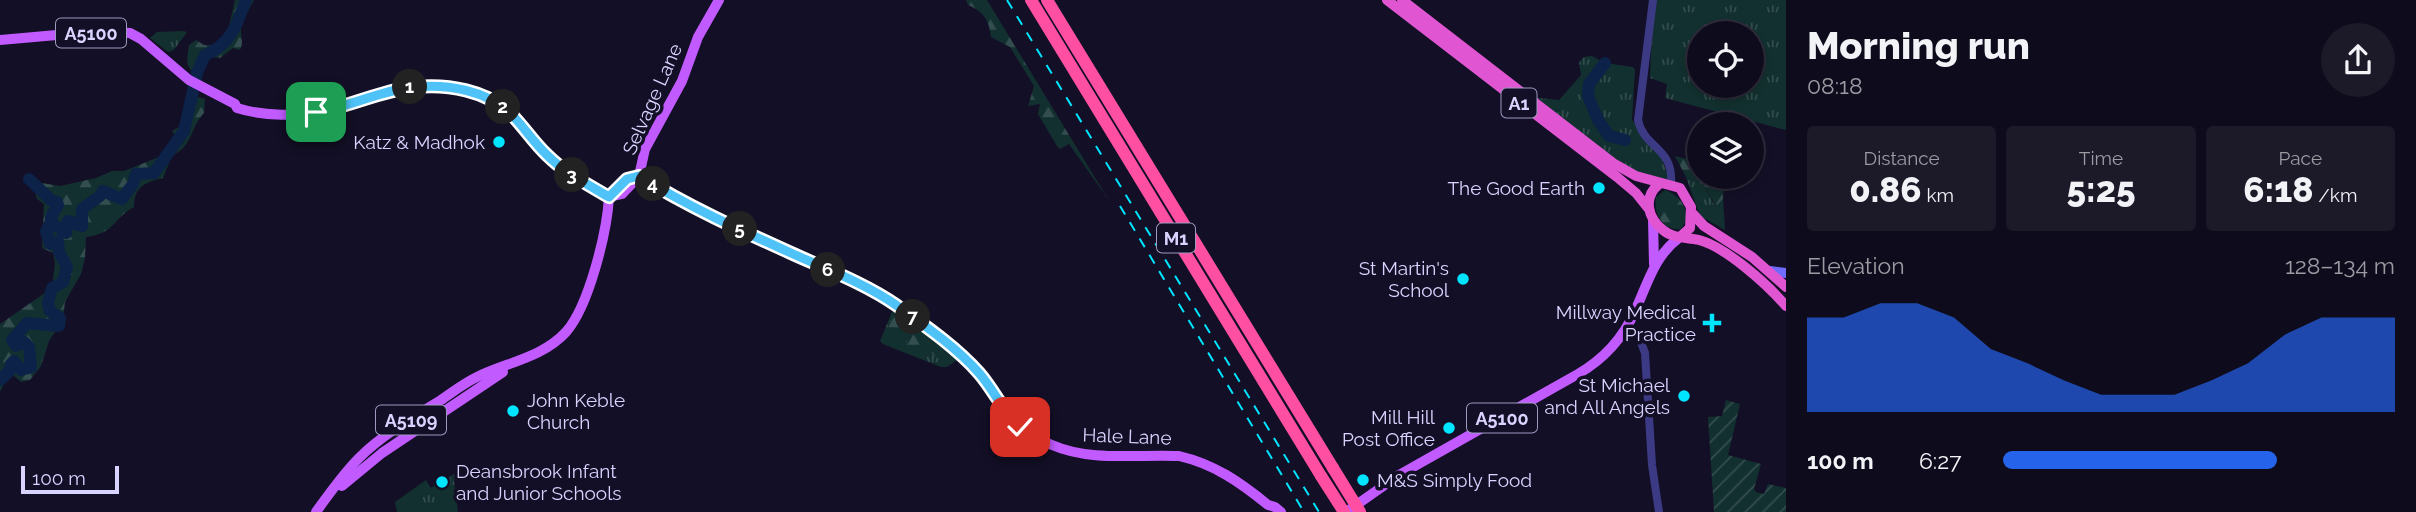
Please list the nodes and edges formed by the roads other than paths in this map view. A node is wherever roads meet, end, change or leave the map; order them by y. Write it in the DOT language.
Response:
graph roads {
  1 [pos="719,0"];
  2 [pos="1031,0"];
  3 [pos="1047,0"];
  4 [pos="1387,0"];
  5 [pos="1402,0"];
  6 [pos="1653,0"];
  7 [pos="0,40"];
  8 [pos="639,176"];
  9 [pos="1659,184"];
  10 [pos="1671,184"];
  11 [pos="609,197"];
  12 [pos="1650,213"];
  13 [pos="1692,213"];
  14 [pos="1679,237"];
  15 [pos="1654,267"];
  16 [pos="1770,271"];
  17 [pos="1786,273"];
  18 [pos="1786,289"];
  19 [pos="1772,290"];
  20 [pos="1786,306"];
  21 [pos="1626,329"];
  22 [pos="1369,496"];
  23 [pos="1270,509"];
  24 [pos="316,512"];
  25 [pos="1281,512"];
  26 [pos="1334,512"];
  27 [pos="1345,512"];
  28 [pos="1360,512"];
  29 [pos="1659,512"];
  1 -- 8 [label="main road, Selvage Lane"];
  2 -- 27 [label="highway, M1, bridge"];
  3 -- 28 [label="highway, M1, bridge"];
  4 -- 12 [label="highway, A1"];
  5 -- 9 [label="highway, A1"];
  6 -- 10 [label="street"];
  7 -- 11 [label="main road, A5100"];
  8 -- 11 [label="main road"];
  8 -- 23 [label="main road, Hale Lane"];
  9 -- 10 [label="highway"];
  9 -- 12 [label="highway"];
  10 -- 13 [label="highway"];
  11 -- 24 [label="main road, A5109"];
  12 -- 14 [label="highway"];
  12 -- 15 [label="main road, A5100"];
  13 -- 14 [label="highway"];
  13 -- 16 [label="highway"];
  14 -- 15 [label="main road, A5100"];
  14 -- 19 [label="highway"];
  15 -- 21 [label="main road, A5100"];
  16 -- 17 [label="main road"];
  16 -- 18 [label="highway"];
  18 -- 19 [label="main road"];
  19 -- 20 [label="highway"];
  21 -- 22 [label="main road, A5100"];
  21 -- 29 [label="street"];
  22 -- 26 [label="main road, A5100"];
  22 -- 27 [label="main road, A5100"];
  23 -- 25 [label="main road, Hale Lane"];
}
